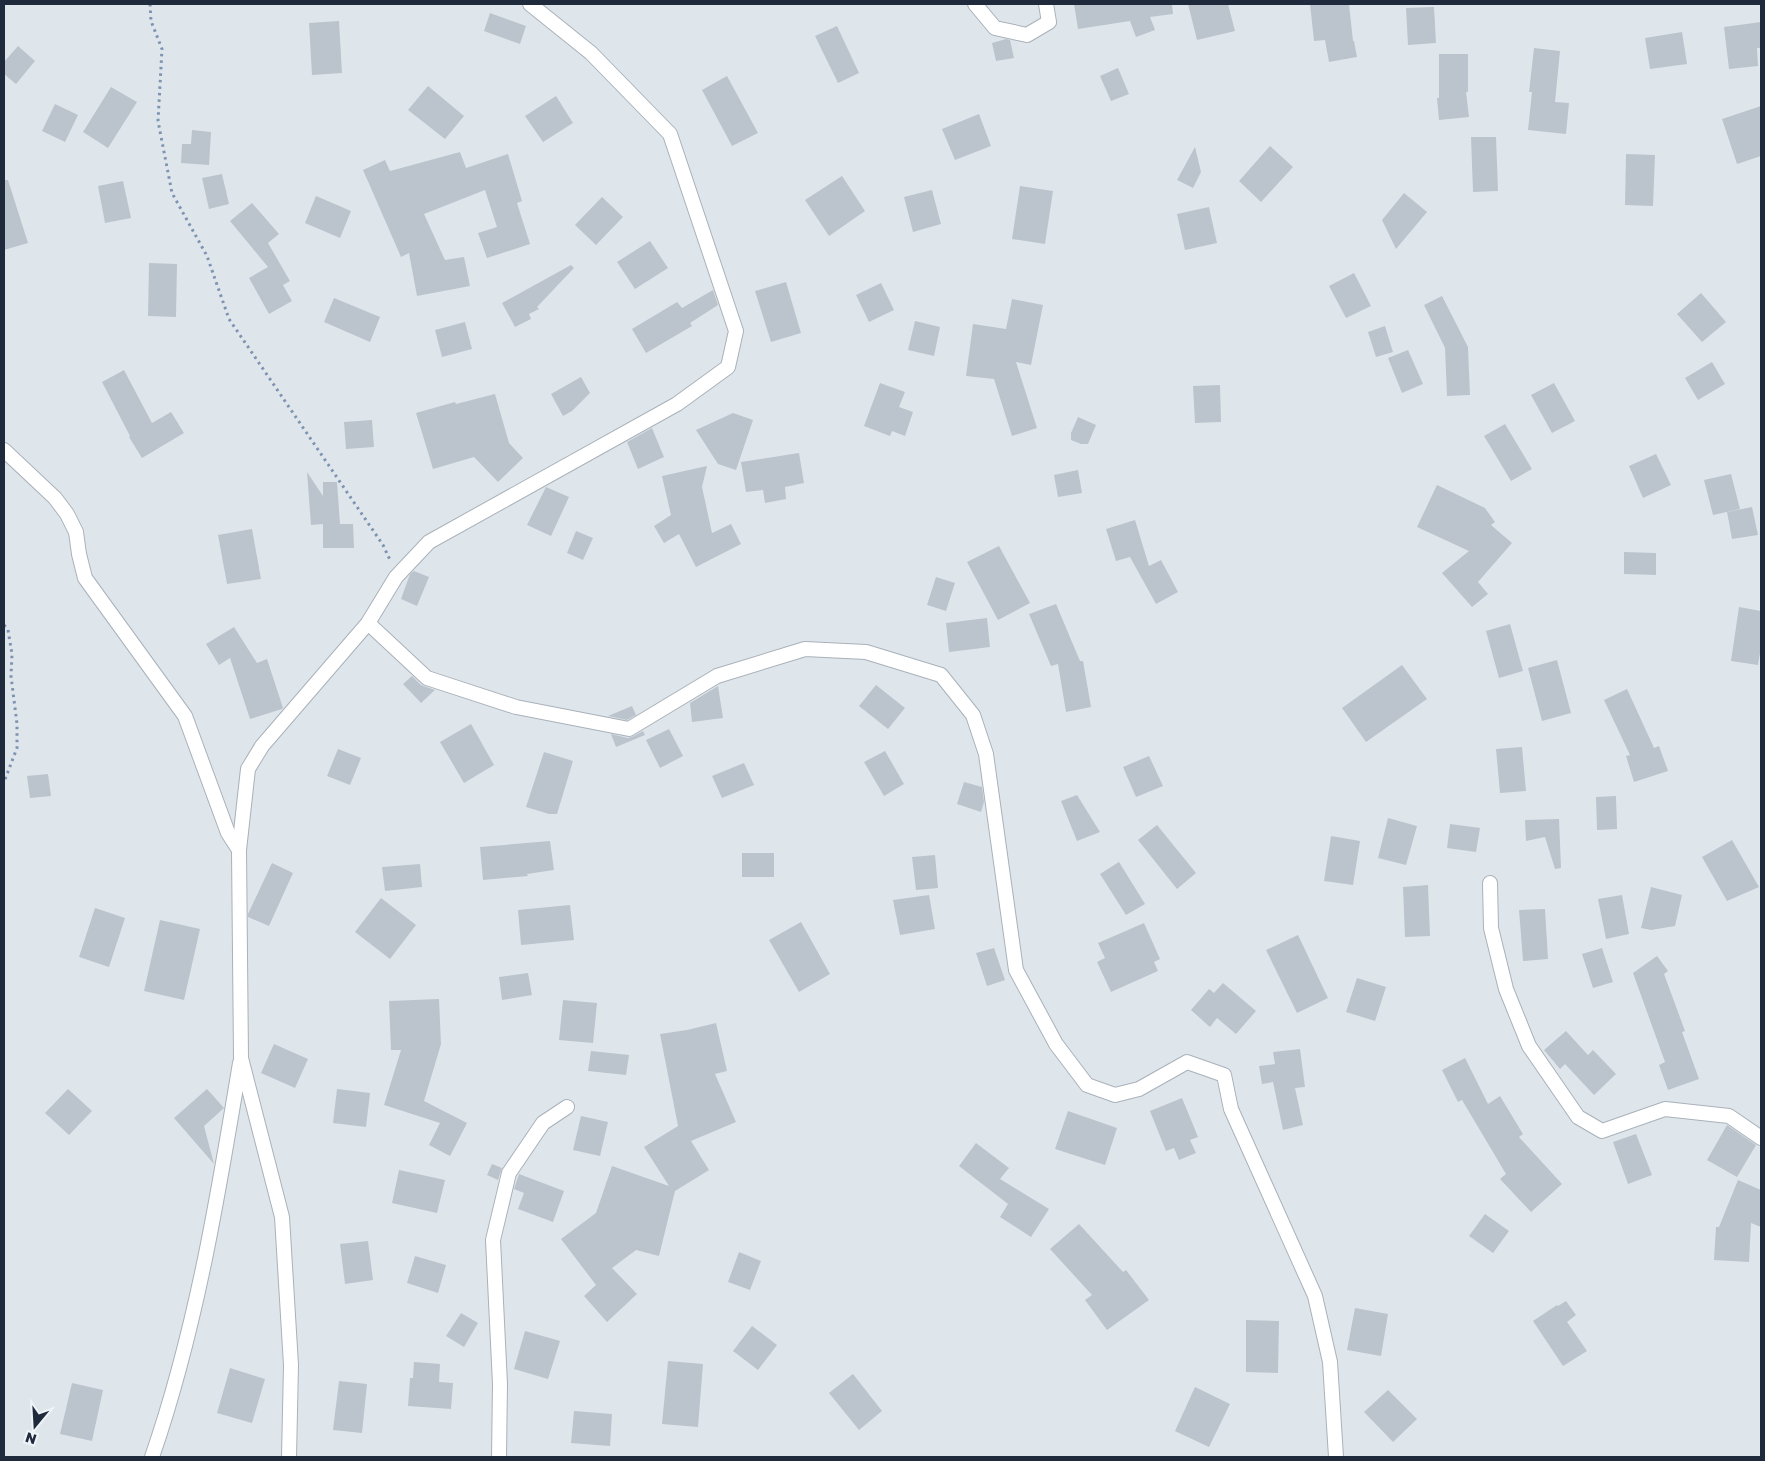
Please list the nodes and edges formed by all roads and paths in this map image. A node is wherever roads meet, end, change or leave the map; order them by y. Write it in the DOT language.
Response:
graph roads {
  1 [pos="150,4"];
  2 [pos="530,4"];
  3 [pos="975,4"];
  4 [pos="1046,4"];
  5 [pos="4,450"];
  6 [pos="396,577"];
  7 [pos="368,623"];
  8 [pos="4,625"];
  9 [pos="4,782"];
  10 [pos="240,850"];
  11 [pos="1490,883"];
  12 [pos="241,1058"];
  13 [pos="567,1107"];
  14 [pos="1761,1138"];
  15 [pos="152,1457"];
  16 [pos="289,1457"];
  17 [pos="499,1457"];
  18 [pos="1336,1457"];
  1 -- 6 [label="path"];
  2 -- 6 [label="street"];
  3 -- 4 [label="street"];
  5 -- 10 [label="street"];
  6 -- 7 [label="street"];
  7 -- 10 [label="street"];
  7 -- 18 [label="street"];
  8 -- 9 [label="path"];
  10 -- 12 [label="street"];
  11 -- 14 [label="street"];
  12 -- 15 [label="street"];
  12 -- 16 [label="street"];
  13 -- 17 [label="street"];
}
